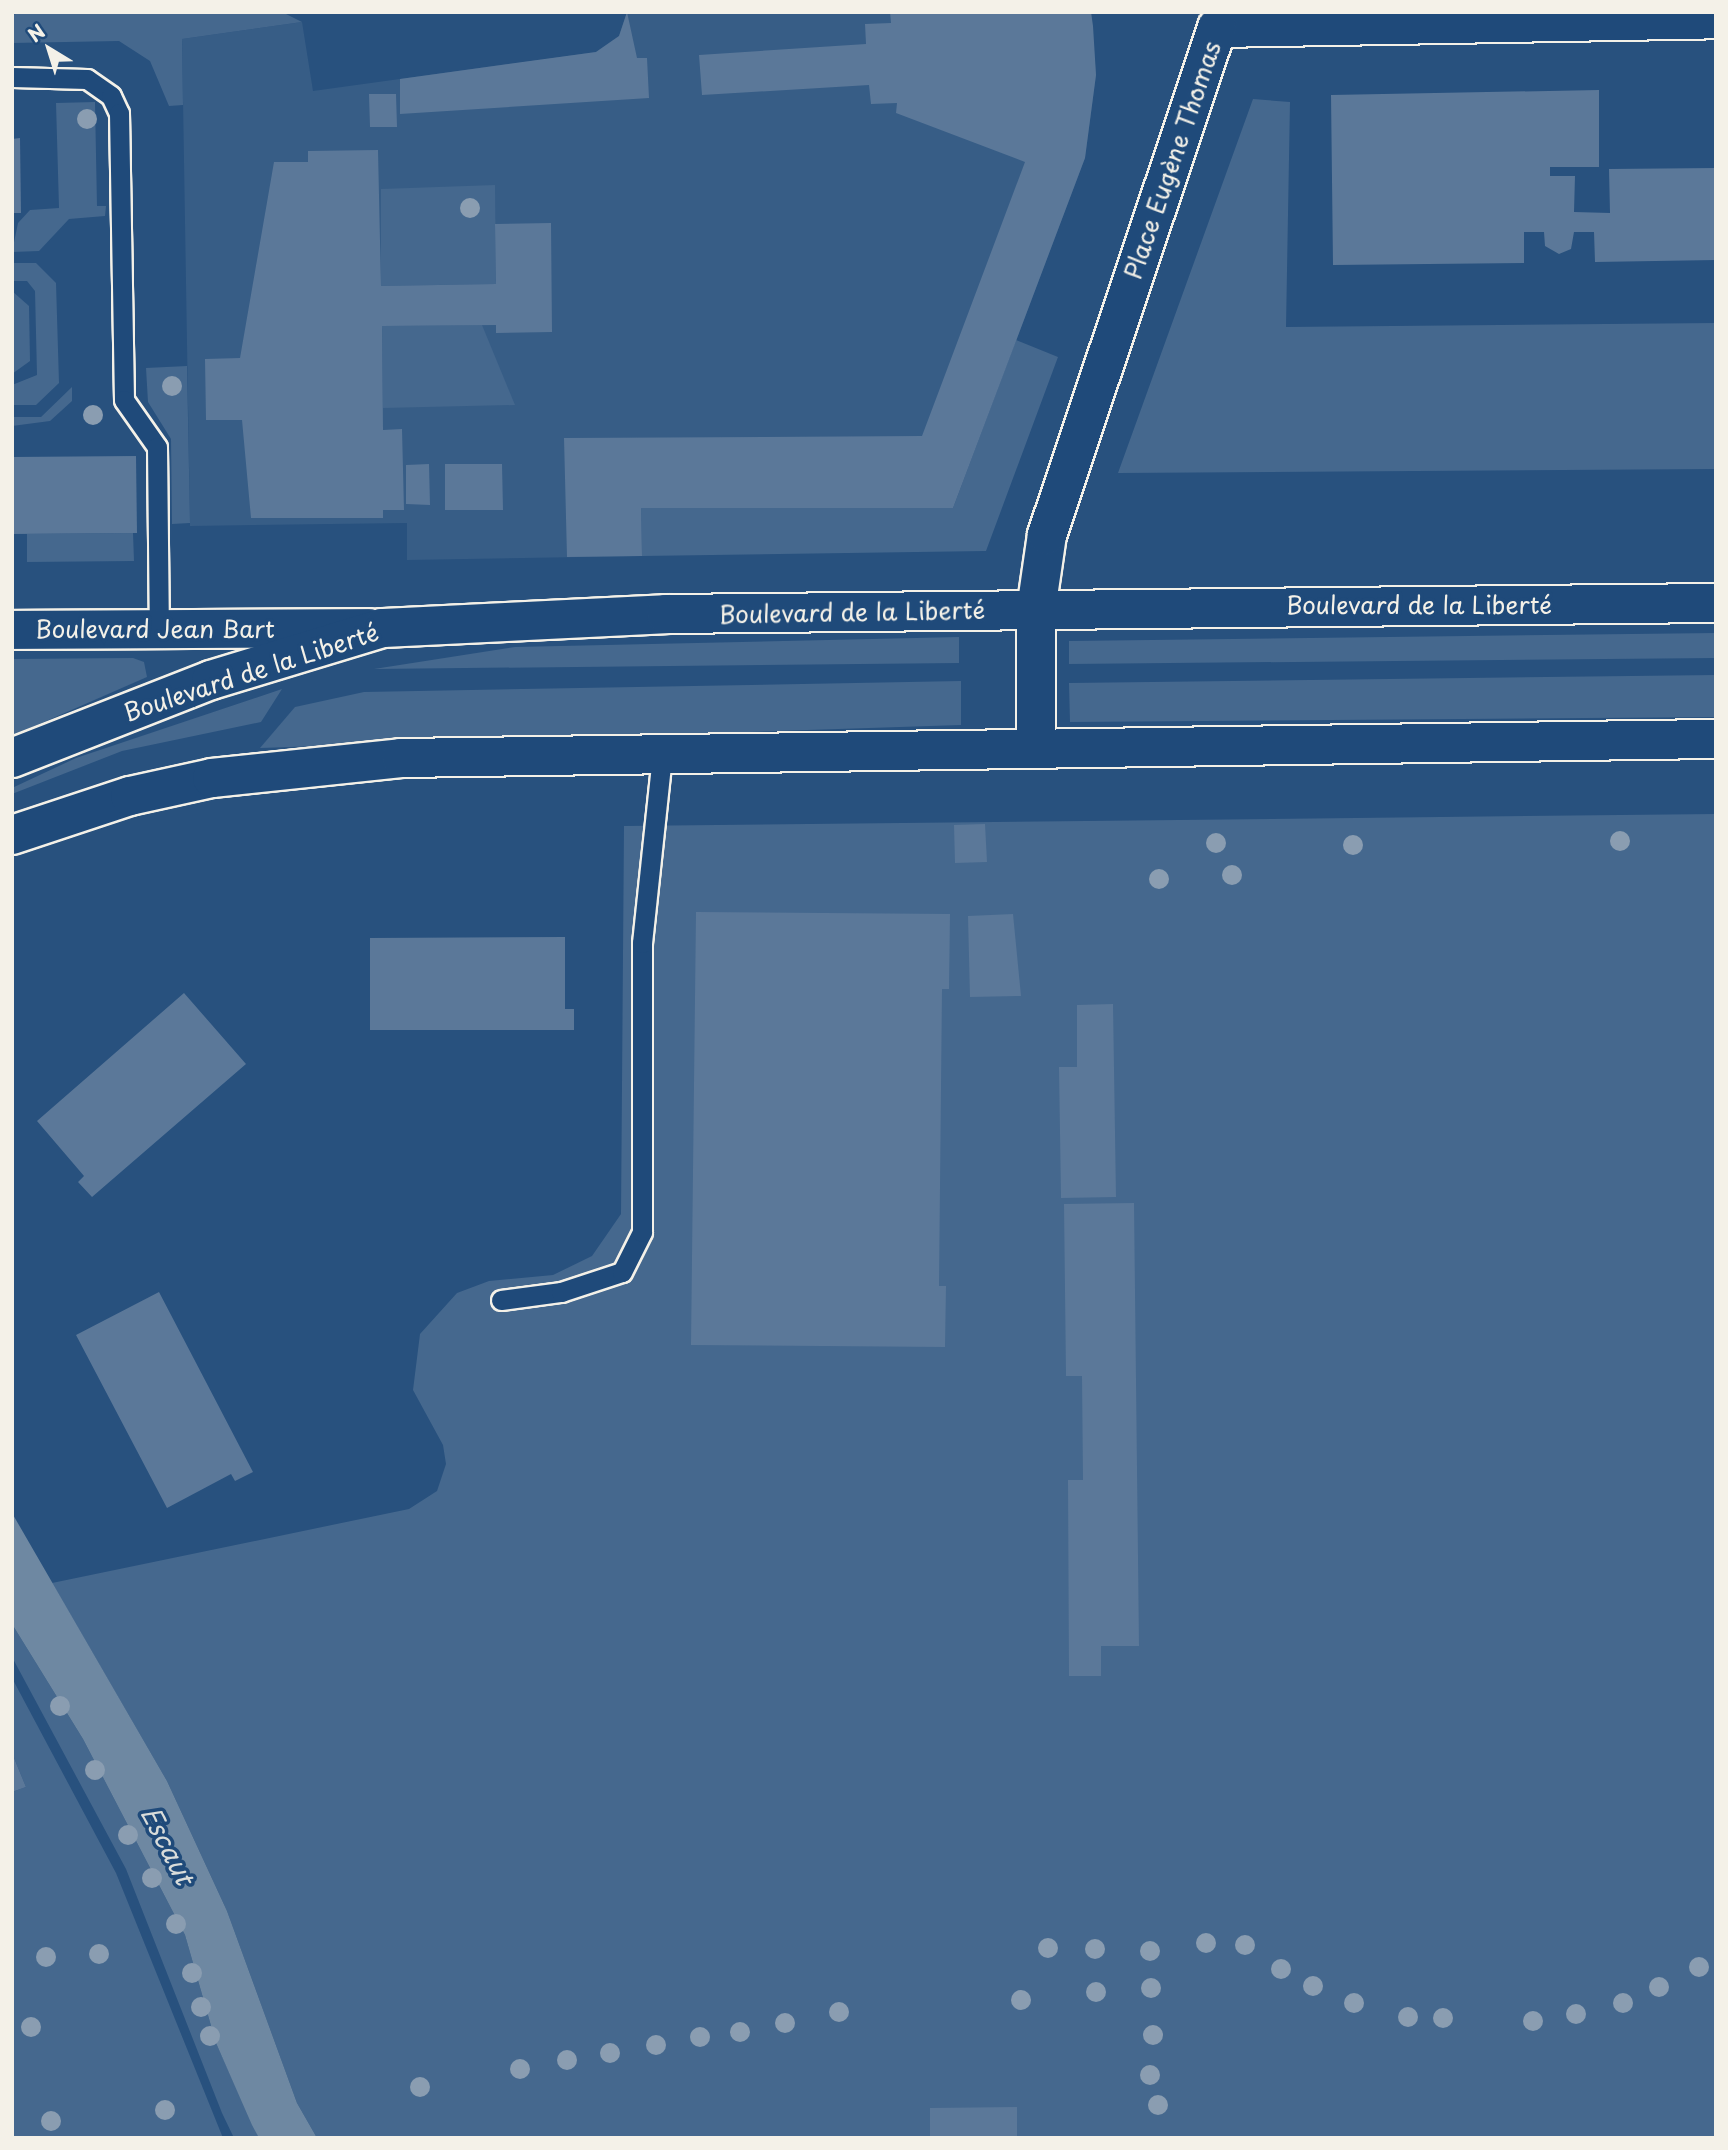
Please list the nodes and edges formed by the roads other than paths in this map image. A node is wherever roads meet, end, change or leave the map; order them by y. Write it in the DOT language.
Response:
graph roads {
  1 [pos="1716,19"];
  2 [pos="1213,20"];
  3 [pos="12,77"];
  4 [pos="1716,603"];
  5 [pos="1036,610"];
  6 [pos="159,628"];
  7 [pos="382,628"];
  8 [pos="12,630"];
  9 [pos="1716,739"];
  10 [pos="1036,746"];
  11 [pos="662,755"];
  12 [pos="12,758"];
  13 [pos="12,835"];
  14 [pos="501,1300"];
  1 -- 2 [label="main road, Place Eugène Thomas"];
  2 -- 5 [label="main road, Place Eugène Thomas"];
  3 -- 6 [label="lane"];
  4 -- 5 [label="main road, Boulevard de la Liberté"];
  5 -- 7 [label="main road, Boulevard de la Liberté"];
  5 -- 10 [label="main road, Place Eugène Thomas"];
  6 -- 7 [label="main road, Boulevard Jean Bart"];
  6 -- 8 [label="main road, Boulevard Jean Bart"];
  7 -- 12 [label="main road, Boulevard de la Liberté"];
  9 -- 10 [label="main road"];
  10 -- 11 [label="main road"];
  11 -- 13 [label="main road"];
  11 -- 14 [label="lane"];
}
